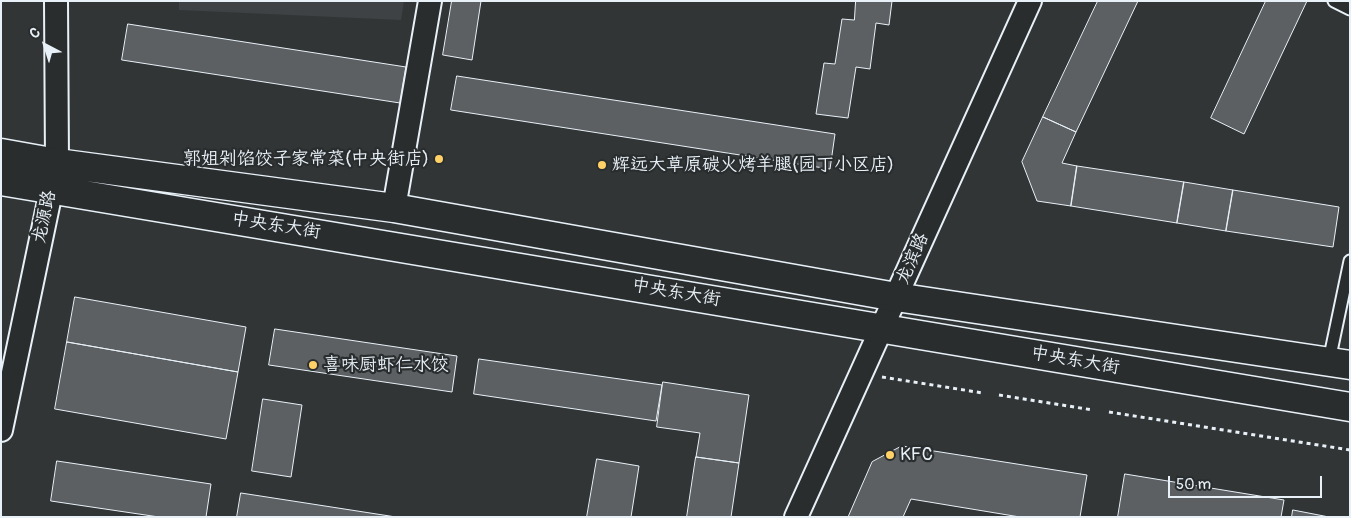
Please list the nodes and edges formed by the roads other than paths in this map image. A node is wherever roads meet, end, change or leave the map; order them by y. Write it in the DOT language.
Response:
graph roads {
  1 [pos="56,1"];
  2 [pos="430,1"];
  3 [pos="1030,1"];
  4 [pos="1334,1"];
  5 [pos="1350,9"];
  6 [pos="1,153"];
  7 [pos="54,176"];
  8 [pos="1,181"];
  9 [pos="394,208"];
  10 [pos="1350,261"];
  11 [pos="896,297"];
  12 [pos="882,328"];
  13 [pos="1339,363"];
  14 [pos="1350,406"];
  15 [pos="1,430"];
  16 [pos="796,517"];
  1 -- 7 [label="street, 龙源路"];
  2 -- 9 [label="street"];
  3 -- 11 [label="street, 龙滨路"];
  4 -- 5 [label="lane"];
  6 -- 7 [label="main road, 中央东大街"];
  7 -- 8 [label="main road, 中央东大街"];
  7 -- 9 [label="main road, 中央东大街"];
  7 -- 12 [label="main road, 中央东大街"];
  7 -- 15 [label="street, 龙源路"];
  9 -- 11 [label="main road, 中央东大街"];
  10 -- 13 [label="lane"];
  11 -- 12 [label="street, 龙滨路"];
  11 -- 13 [label="main road, 中央东大街"];
  12 -- 14 [label="main road, 中央东大街"];
  12 -- 16 [label="street, 龙滨路"];
}
